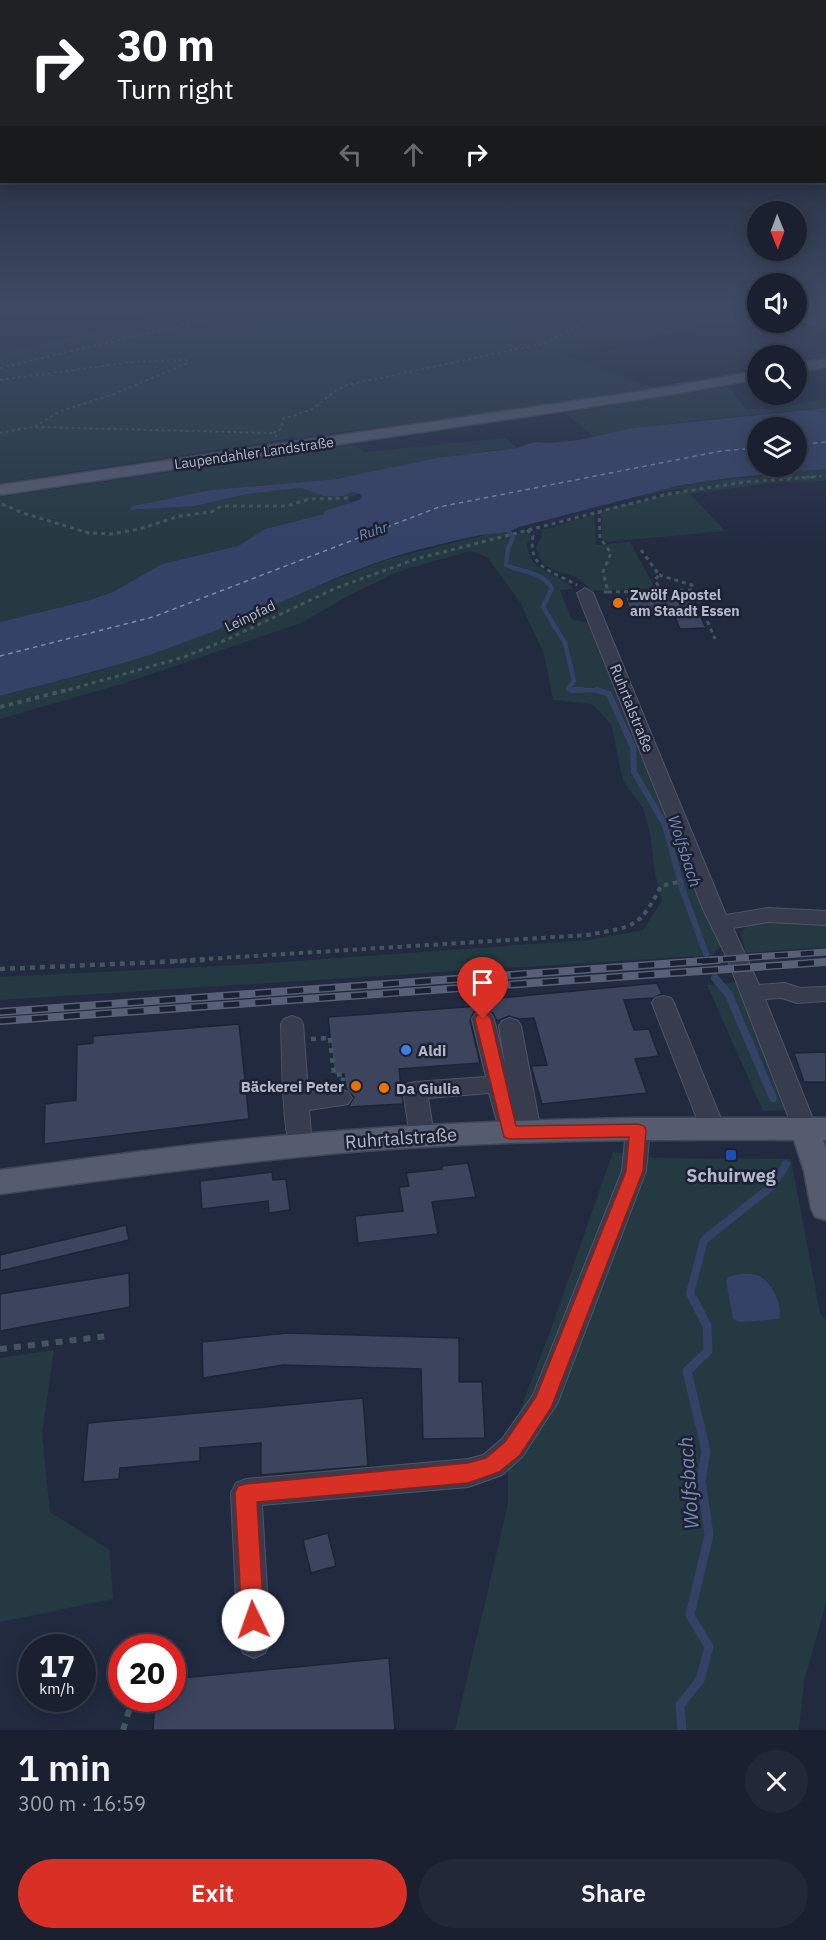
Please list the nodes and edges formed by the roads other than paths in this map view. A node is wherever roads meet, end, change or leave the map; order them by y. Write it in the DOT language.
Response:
graph roads {
  1 [pos="669,389"];
  2 [pos="0,490"];
  3 [pos="585,593"];
  4 [pos="826,918"];
  5 [pos="721,923"];
  6 [pos="752,993"];
  7 [pos="826,994"];
  8 [pos="663,1003"];
  9 [pos="483,1019"];
  10 [pos="292,1024"];
  11 [pos="510,1026"];
  12 [pos="499,1084"];
  13 [pos="342,1092"];
  14 [pos="297,1103"];
  15 [pos="713,1129"];
  16 [pos="816,1129"];
  17 [pos="638,1130"];
  18 [pos="519,1132"];
  19 [pos="422,1136"];
  20 [pos="300,1145"];
  21 [pos="0,1182"];
  22 [pos="826,1208"];
  23 [pos="254,1642"];
  1 -- 2 [label="main road, Laupendahler Landstraße"];
  3 -- 5 [label="street, Ruhrtalstraße"];
  4 -- 5 [label="street"];
  5 -- 6 [label="street, Ruhrtalstraße"];
  6 -- 7 [label="street"];
  6 -- 16 [label="street, Ruhrtalstraße"];
  8 -- 15 [label="street"];
  9 -- 12 [label="street"];
  10 -- 14 [label="street"];
  11 -- 18 [label="street"];
  12 -- 18 [label="street"];
  12 -- 19 [label="street"];
  13 -- 14 [label="street"];
  14 -- 20 [label="street"];
  15 -- 16 [label="main road, Ruhrtalstraße"];
  15 -- 17 [label="main road, Ruhrtalstraße"];
  16 -- 22 [label="main road"];
  17 -- 18 [label="main road, Ruhrtalstraße"];
  17 -- 23 [label="street"];
  18 -- 19 [label="main road, Ruhrtalstraße"];
  19 -- 20 [label="main road, Ruhrtalstraße"];
  20 -- 21 [label="main road, Ruhrtalstraße"];
}
